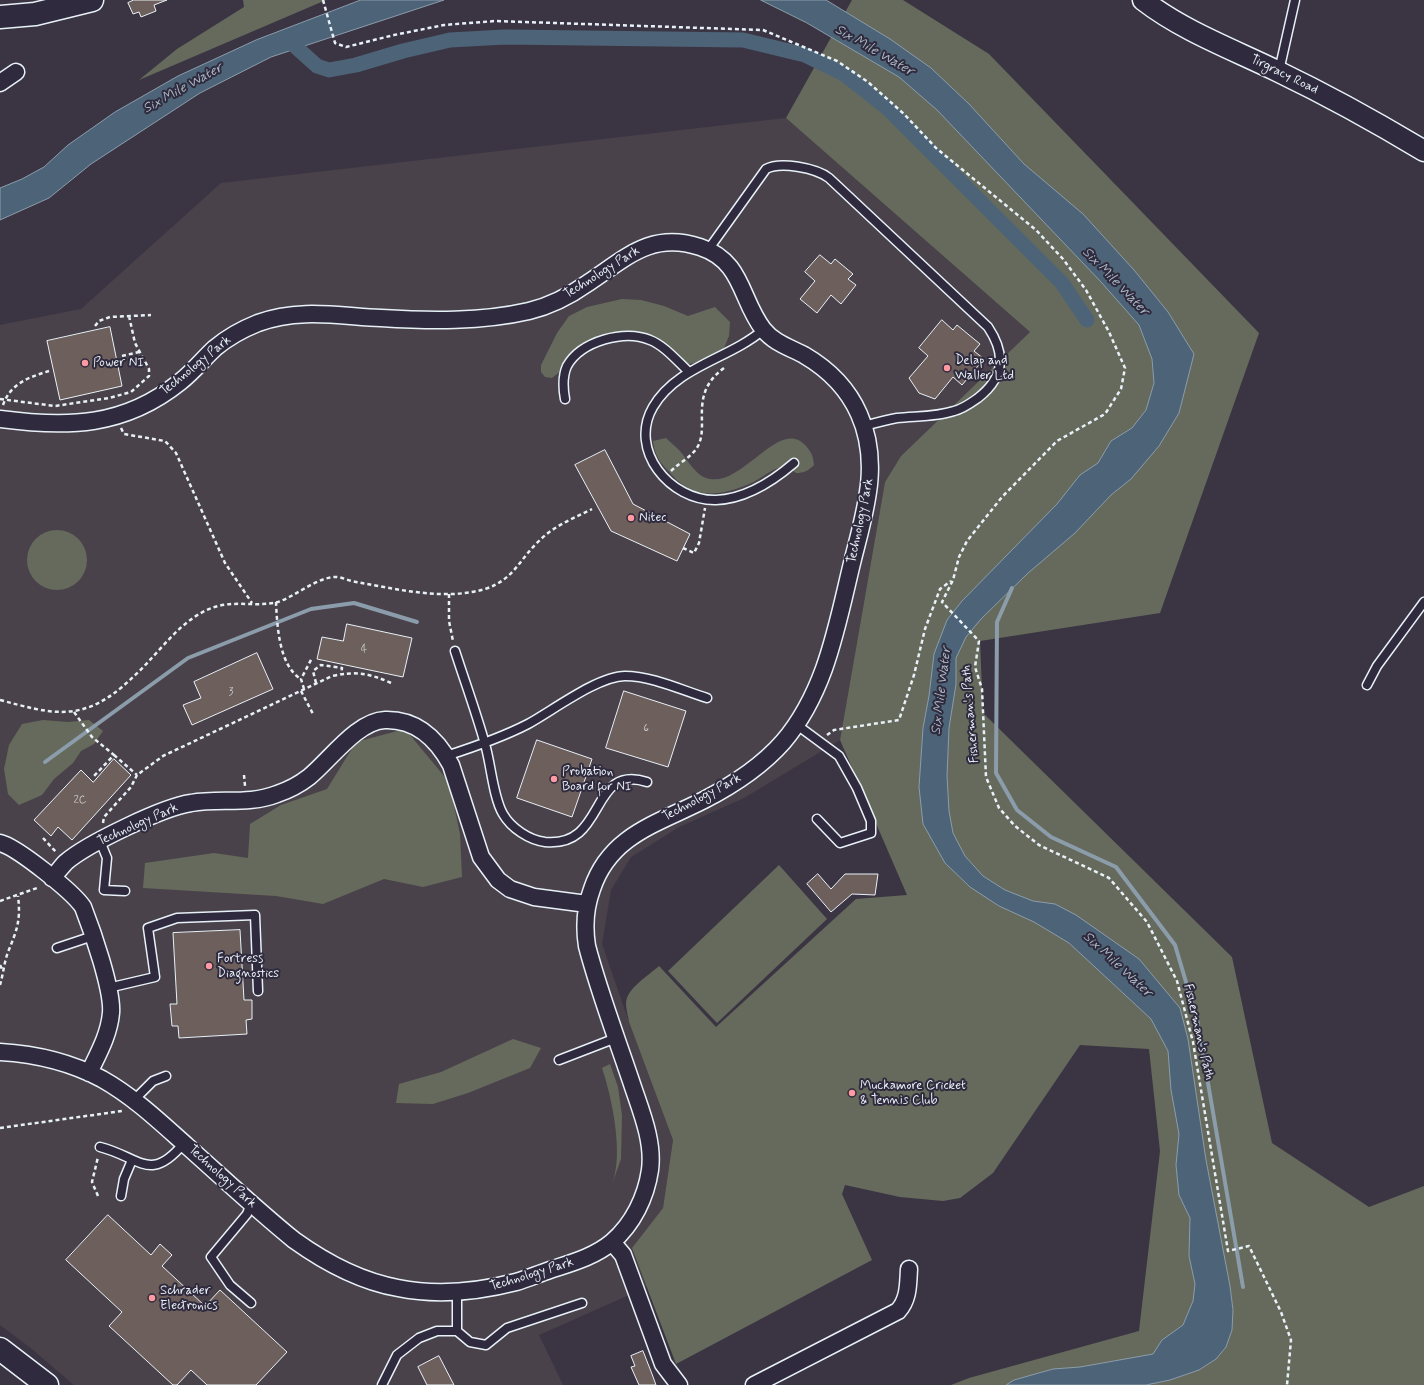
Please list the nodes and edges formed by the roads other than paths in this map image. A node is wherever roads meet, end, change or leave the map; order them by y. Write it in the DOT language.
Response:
graph roads {
  1 [pos="92,0"];
  2 [pos="1143,0"];
  3 [pos="1295,0"];
  4 [pos="0,17"];
  5 [pos="16,72"];
  6 [pos="1279,72"];
  7 [pos="0,83"];
  8 [pos="1424,151"];
  9 [pos="708,250"];
  10 [pos="763,330"];
  11 [pos="689,372"];
  12 [pos="565,399"];
  13 [pos="1,413"];
  14 [pos="864,426"];
  15 [pos="794,463"];
  16 [pos="1424,602"];
  17 [pos="455,651"];
  18 [pos="1367,685"];
  19 [pos="707,698"];
  20 [pos="797,724"];
  21 [pos="485,744"];
  22 [pos="446,756"];
  23 [pos="646,782"];
  24 [pos="817,819"];
  25 [pos="100,842"];
  26 [pos="0,843"];
  27 [pos="52,878"];
  28 [pos="125,891"];
  29 [pos="587,904"];
  30 [pos="93,936"];
  31 [pos="57,948"];
  32 [pos="108,988"];
  33 [pos="258,991"];
  34 [pos="616,1038"];
  35 [pos="0,1052"];
  36 [pos="559,1060"];
  37 [pos="89,1073"];
  38 [pos="166,1076"];
  39 [pos="134,1100"];
  40 [pos="184,1143"];
  41 [pos="100,1147"];
  42 [pos="132,1160"];
  43 [pos="121,1196"];
  44 [pos="251,1203"];
  45 [pos="612,1242"];
  46 [pos="909,1269"];
  47 [pos="457,1292"];
  48 [pos="582,1303"];
  49 [pos="251,1304"];
  50 [pos="457,1332"];
  51 [pos="0,1349"];
  52 [pos="47,1385"];
  53 [pos="382,1385"];
  54 [pos="679,1385"];
  55 [pos="754,1385"];
  1 -- 4 [label="highway"];
  2 -- 6 [label="street, Tirgracy Road"];
  3 -- 6 [label="lane"];
  5 -- 7 [label="street"];
  6 -- 8 [label="street, Tirgracy Road"];
  9 -- 10 [label="street, Technology Park"];
  9 -- 13 [label="street, Technology Park"];
  9 -- 14 [label="lane"];
  10 -- 11 [label="lane"];
  10 -- 14 [label="street, Technology Park"];
  11 -- 12 [label="lane"];
  11 -- 15 [label="lane"];
  14 -- 20 [label="street, Technology Park"];
  16 -- 18 [label="lane"];
  17 -- 21 [label="lane"];
  19 -- 21 [label="lane"];
  20 -- 24 [label="lane"];
  20 -- 29 [label="street, Technology Park"];
  21 -- 22 [label="lane"];
  21 -- 23 [label="lane"];
  22 -- 25 [label="street, Technology Park"];
  22 -- 29 [label="street, Technology Park"];
  25 -- 27 [label="street, Technology Park"];
  25 -- 28 [label="lane"];
  26 -- 27 [label="street"];
  27 -- 30 [label="street"];
  29 -- 34 [label="street, Technology Park"];
  30 -- 31 [label="lane"];
  30 -- 32 [label="street"];
  32 -- 33 [label="lane"];
  32 -- 37 [label="street"];
  34 -- 36 [label="lane"];
  34 -- 45 [label="street, Technology Park"];
  35 -- 37 [label="street, Technology Park"];
  37 -- 39 [label="street, Technology Park"];
  38 -- 39 [label="lane"];
  39 -- 40 [label="street, Technology Park"];
  40 -- 42 [label="lane"];
  40 -- 44 [label="street, Technology Park"];
  41 -- 42 [label="lane"];
  42 -- 43 [label="lane"];
  44 -- 47 [label="street, Technology Park"];
  44 -- 49 [label="lane"];
  45 -- 47 [label="street, Technology Park"];
  45 -- 54 [label="street"];
  46 -- 55 [label="street"];
  47 -- 50 [label="lane"];
  48 -- 50 [label="lane"];
  50 -- 53 [label="lane"];
  51 -- 52 [label="highway"];
}
